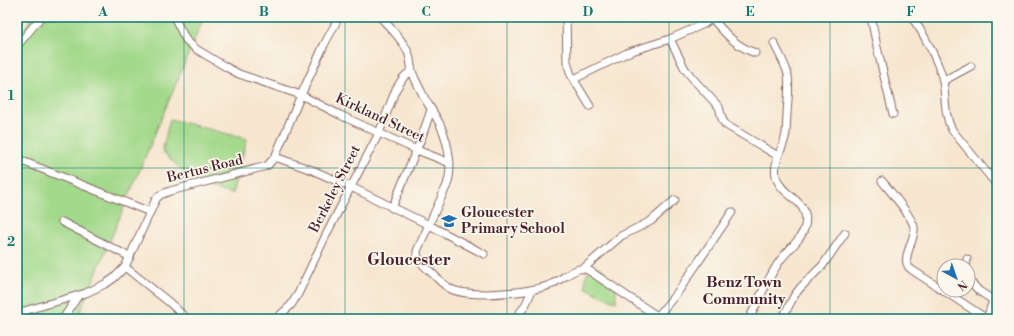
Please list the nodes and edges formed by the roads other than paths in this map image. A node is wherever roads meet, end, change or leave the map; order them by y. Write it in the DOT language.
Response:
graph roads {
  1 [pos="41,17"];
  2 [pos="174,17"];
  3 [pos="339,17"];
  4 [pos="380,17"];
  5 [pos="566,17"];
  6 [pos="710,17"];
  7 [pos="872,17"];
  8 [pos="911,17"];
  9 [pos="670,39"];
  10 [pos="774,43"];
  11 [pos="17,46"];
  12 [pos="755,53"];
  13 [pos="971,66"];
  14 [pos="412,71"];
  15 [pos="574,79"];
  16 [pos="943,80"];
  17 [pos="301,95"];
  18 [pos="590,106"];
  19 [pos="431,110"];
  20 [pos="893,114"];
  21 [pos="379,133"];
  22 [pos="417,150"];
  23 [pos="778,156"];
  24 [pos="275,157"];
  25 [pos="17,159"];
  26 [pos="450,163"];
  27 [pos="882,181"];
  28 [pos="997,185"];
  29 [pos="351,187"];
  30 [pos="675,200"];
  31 [pos="392,208"];
  32 [pos="150,212"];
  33 [pos="732,212"];
  34 [pos="62,222"];
  35 [pos="429,225"];
  36 [pos="845,233"];
  37 [pos="484,254"];
  38 [pos="130,257"];
  39 [pos="125,267"];
  40 [pos="584,268"];
  41 [pos="976,287"];
  42 [pos="532,290"];
  43 [pos="997,293"];
  44 [pos="78,296"];
  45 [pos="993,300"];
  46 [pos="17,313"];
  47 [pos="278,317"];
  48 [pos="661,318"];
  49 [pos="63,319"];
  50 [pos="188,319"];
  51 [pos="515,319"];
  52 [pos="749,319"];
  53 [pos="782,319"];
  54 [pos="987,319"];
  1 -- 11 [label="street"];
  2 -- 17 [label="street, Kirkland Street"];
  3 -- 17 [label="street, Bertus Road"];
  4 -- 14 [label="street"];
  5 -- 15 [label="street"];
  6 -- 9 [label="street"];
  6 -- 12 [label="street"];
  7 -- 20 [label="street"];
  8 -- 16 [label="street"];
  9 -- 15 [label="street"];
  9 -- 23 [label="street"];
  10 -- 23 [label="street"];
  13 -- 16 [label="street"];
  14 -- 19 [label="street"];
  14 -- 21 [label="street, Berkeley Street"];
  15 -- 18 [label="street"];
  16 -- 28 [label="street"];
  17 -- 21 [label="street, Kirkland Street"];
  17 -- 24 [label="street, Bertus Road"];
  19 -- 22 [label="street"];
  19 -- 26 [label="street"];
  21 -- 22 [label="street, Kirkland Street"];
  21 -- 29 [label="street, Berkeley Street"];
  22 -- 26 [label="street, Kirkland Street"];
  22 -- 31 [label="street"];
  23 -- 52 [label="street"];
  24 -- 29 [label="street"];
  24 -- 32 [label="street, Bertus Road"];
  25 -- 32 [label="street"];
  26 -- 35 [label="street"];
  27 -- 54 [label="street"];
  29 -- 31 [label="street"];
  29 -- 47 [label="street, Berkeley Street"];
  30 -- 40 [label="street"];
  31 -- 35 [label="street"];
  32 -- 38 [label="street, Bertus Road"];
  33 -- 48 [label="street"];
  34 -- 38 [label="street"];
  35 -- 37 [label="street"];
  35 -- 42 [label="street"];
  36 -- 53 [label="street"];
  38 -- 39 [label="street, Bertus Road"];
  39 -- 44 [label="street, Bertus Road"];
  39 -- 50 [label="street"];
  40 -- 42 [label="street"];
  40 -- 48 [label="street"];
  41 -- 45 [label="street"];
  42 -- 51 [label="street"];
  43 -- 45 [label="street"];
  44 -- 46 [label="street, Bertus Road"];
  44 -- 49 [label="street"];
  45 -- 54 [label="street"];
}
